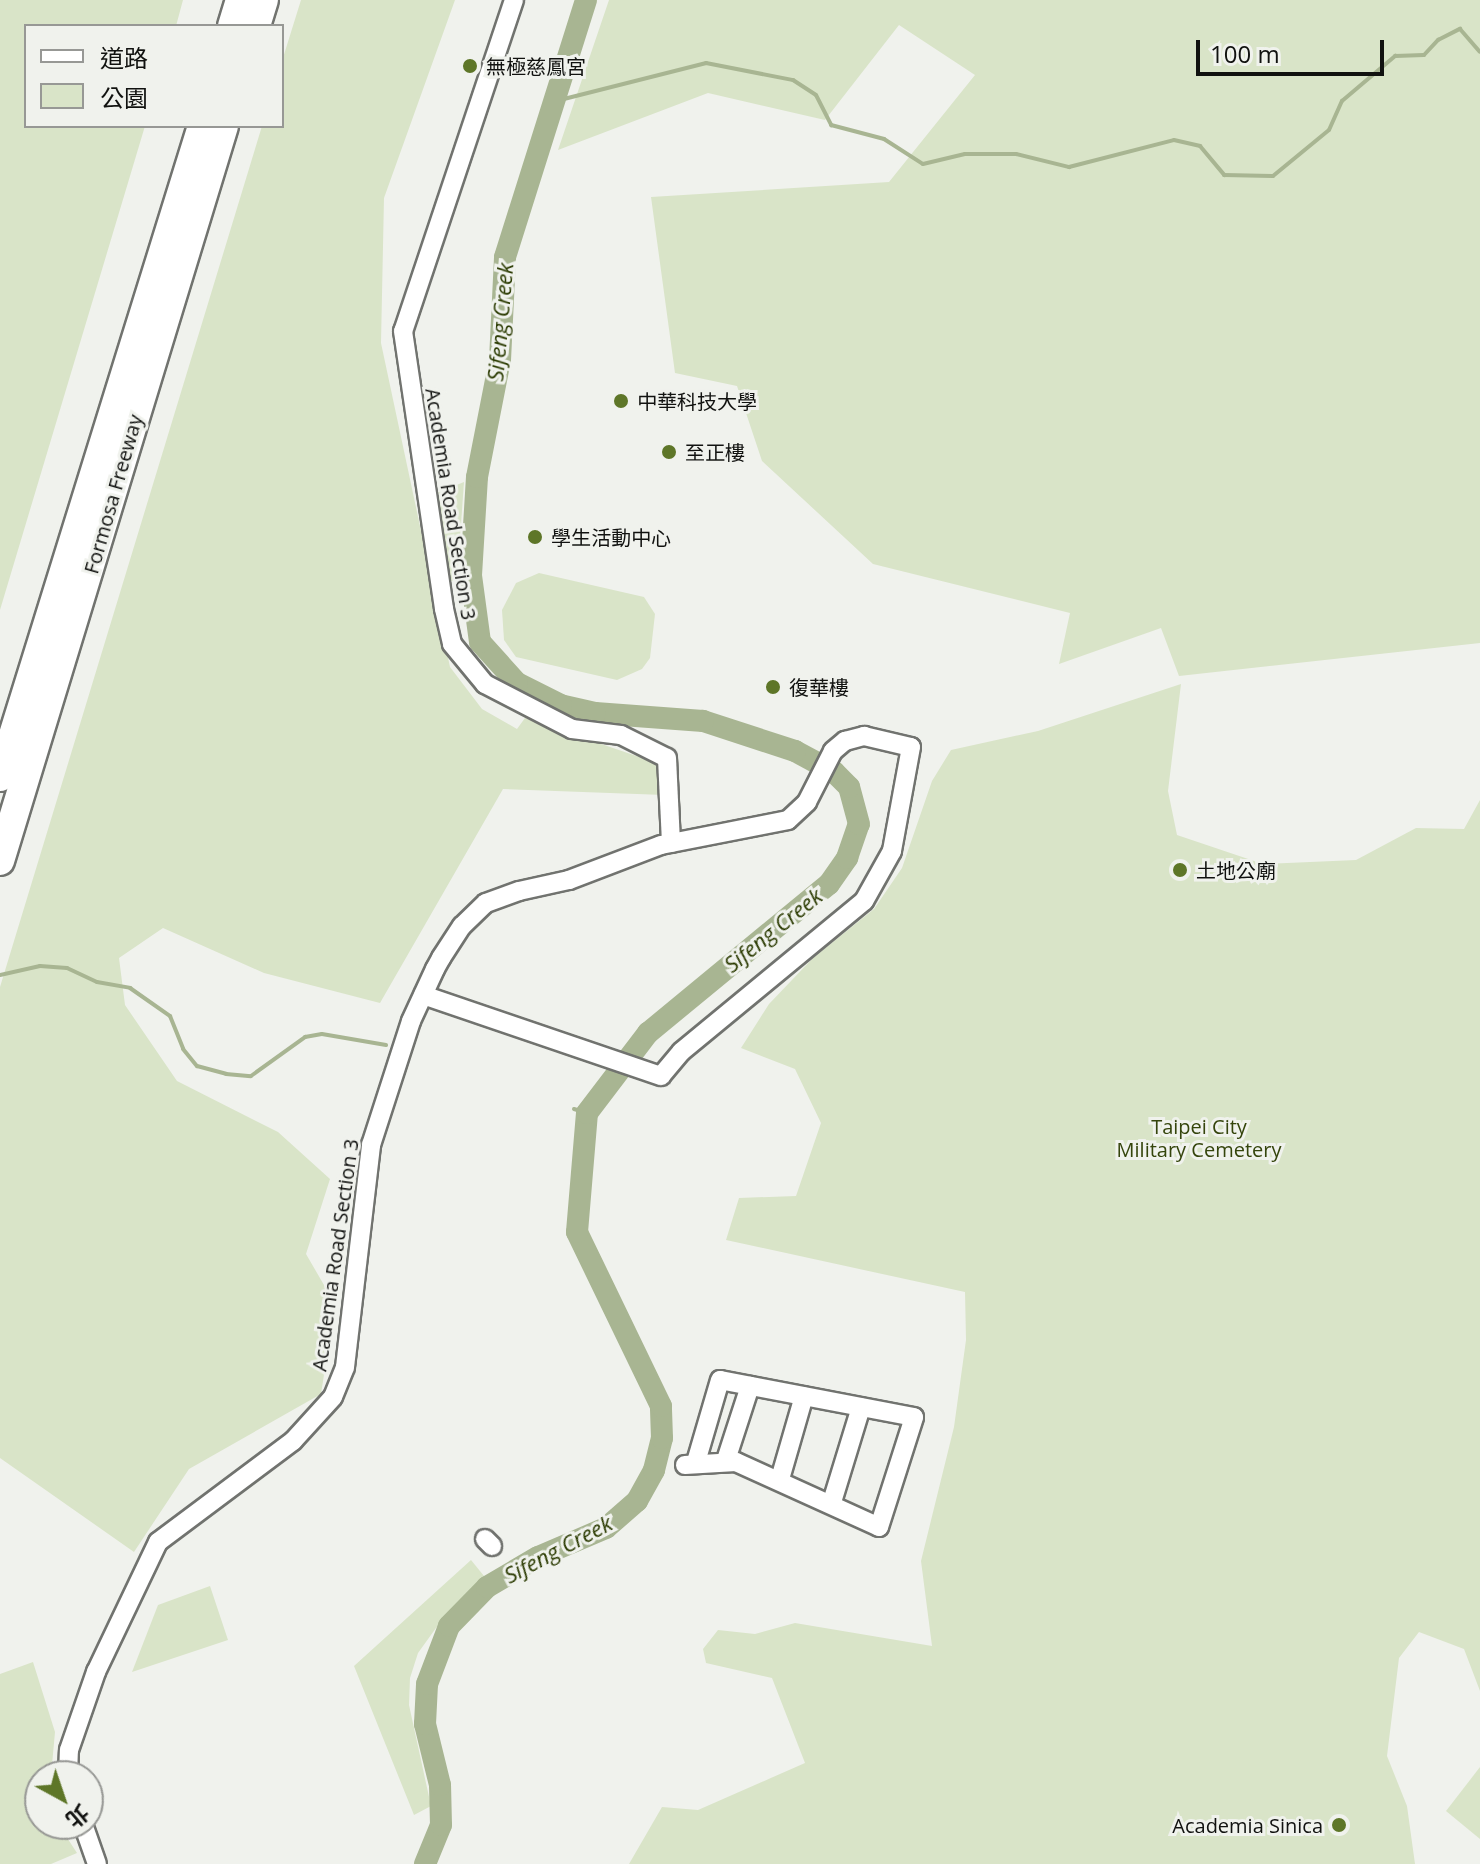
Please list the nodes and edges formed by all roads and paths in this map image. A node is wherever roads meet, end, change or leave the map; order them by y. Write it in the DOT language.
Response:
graph roads {
  1 [pos="240,0"];
  2 [pos="264,0"];
  3 [pos="514,0"];
  4 [pos="233,24"];
  5 [pos="257,24"];
  6 [pos="201,128"];
  7 [pos="223,128"];
  8 [pos="12,767"];
  9 [pos="671,843"];
  10 [pos="0,861"];
  11 [pos="423,995"];
  12 [pos="750,1386"];
  13 [pos="804,1396"];
  14 [pos="861,1407"];
  15 [pos="726,1460"];
  16 [pos="780,1479"];
  17 [pos="832,1502"];
  18 [pos="69,1760"];
  19 [pos="89,1840"];
  20 [pos="97,1864"];
  1 -- 4 [label="highway"];
  2 -- 5 [label="highway"];
  3 -- 9 [label="street, Academia Road Section 3"];
  6 -- 8 [label="highway, Formosa Freeway"];
  7 -- 8 [label="highway, Formosa Freeway"];
  8 -- 10 [label="highway, Formosa Freeway"];
  9 -- 11 [label="street, Academia Road Section 3"];
  9 -- 11 [label="street"];
  11 -- 18 [label="street, Academia Road Section 3"];
  12 -- 13 [label="street"];
  12 -- 15 [label="street"];
  12 -- 15 [label="street"];
  13 -- 14 [label="street"];
  13 -- 16 [label="street"];
  14 -- 17 [label="street"];
  14 -- 17 [label="street"];
  15 -- 16 [label="street"];
  16 -- 17 [label="street"];
  19 -- 20 [label="street"];
}
